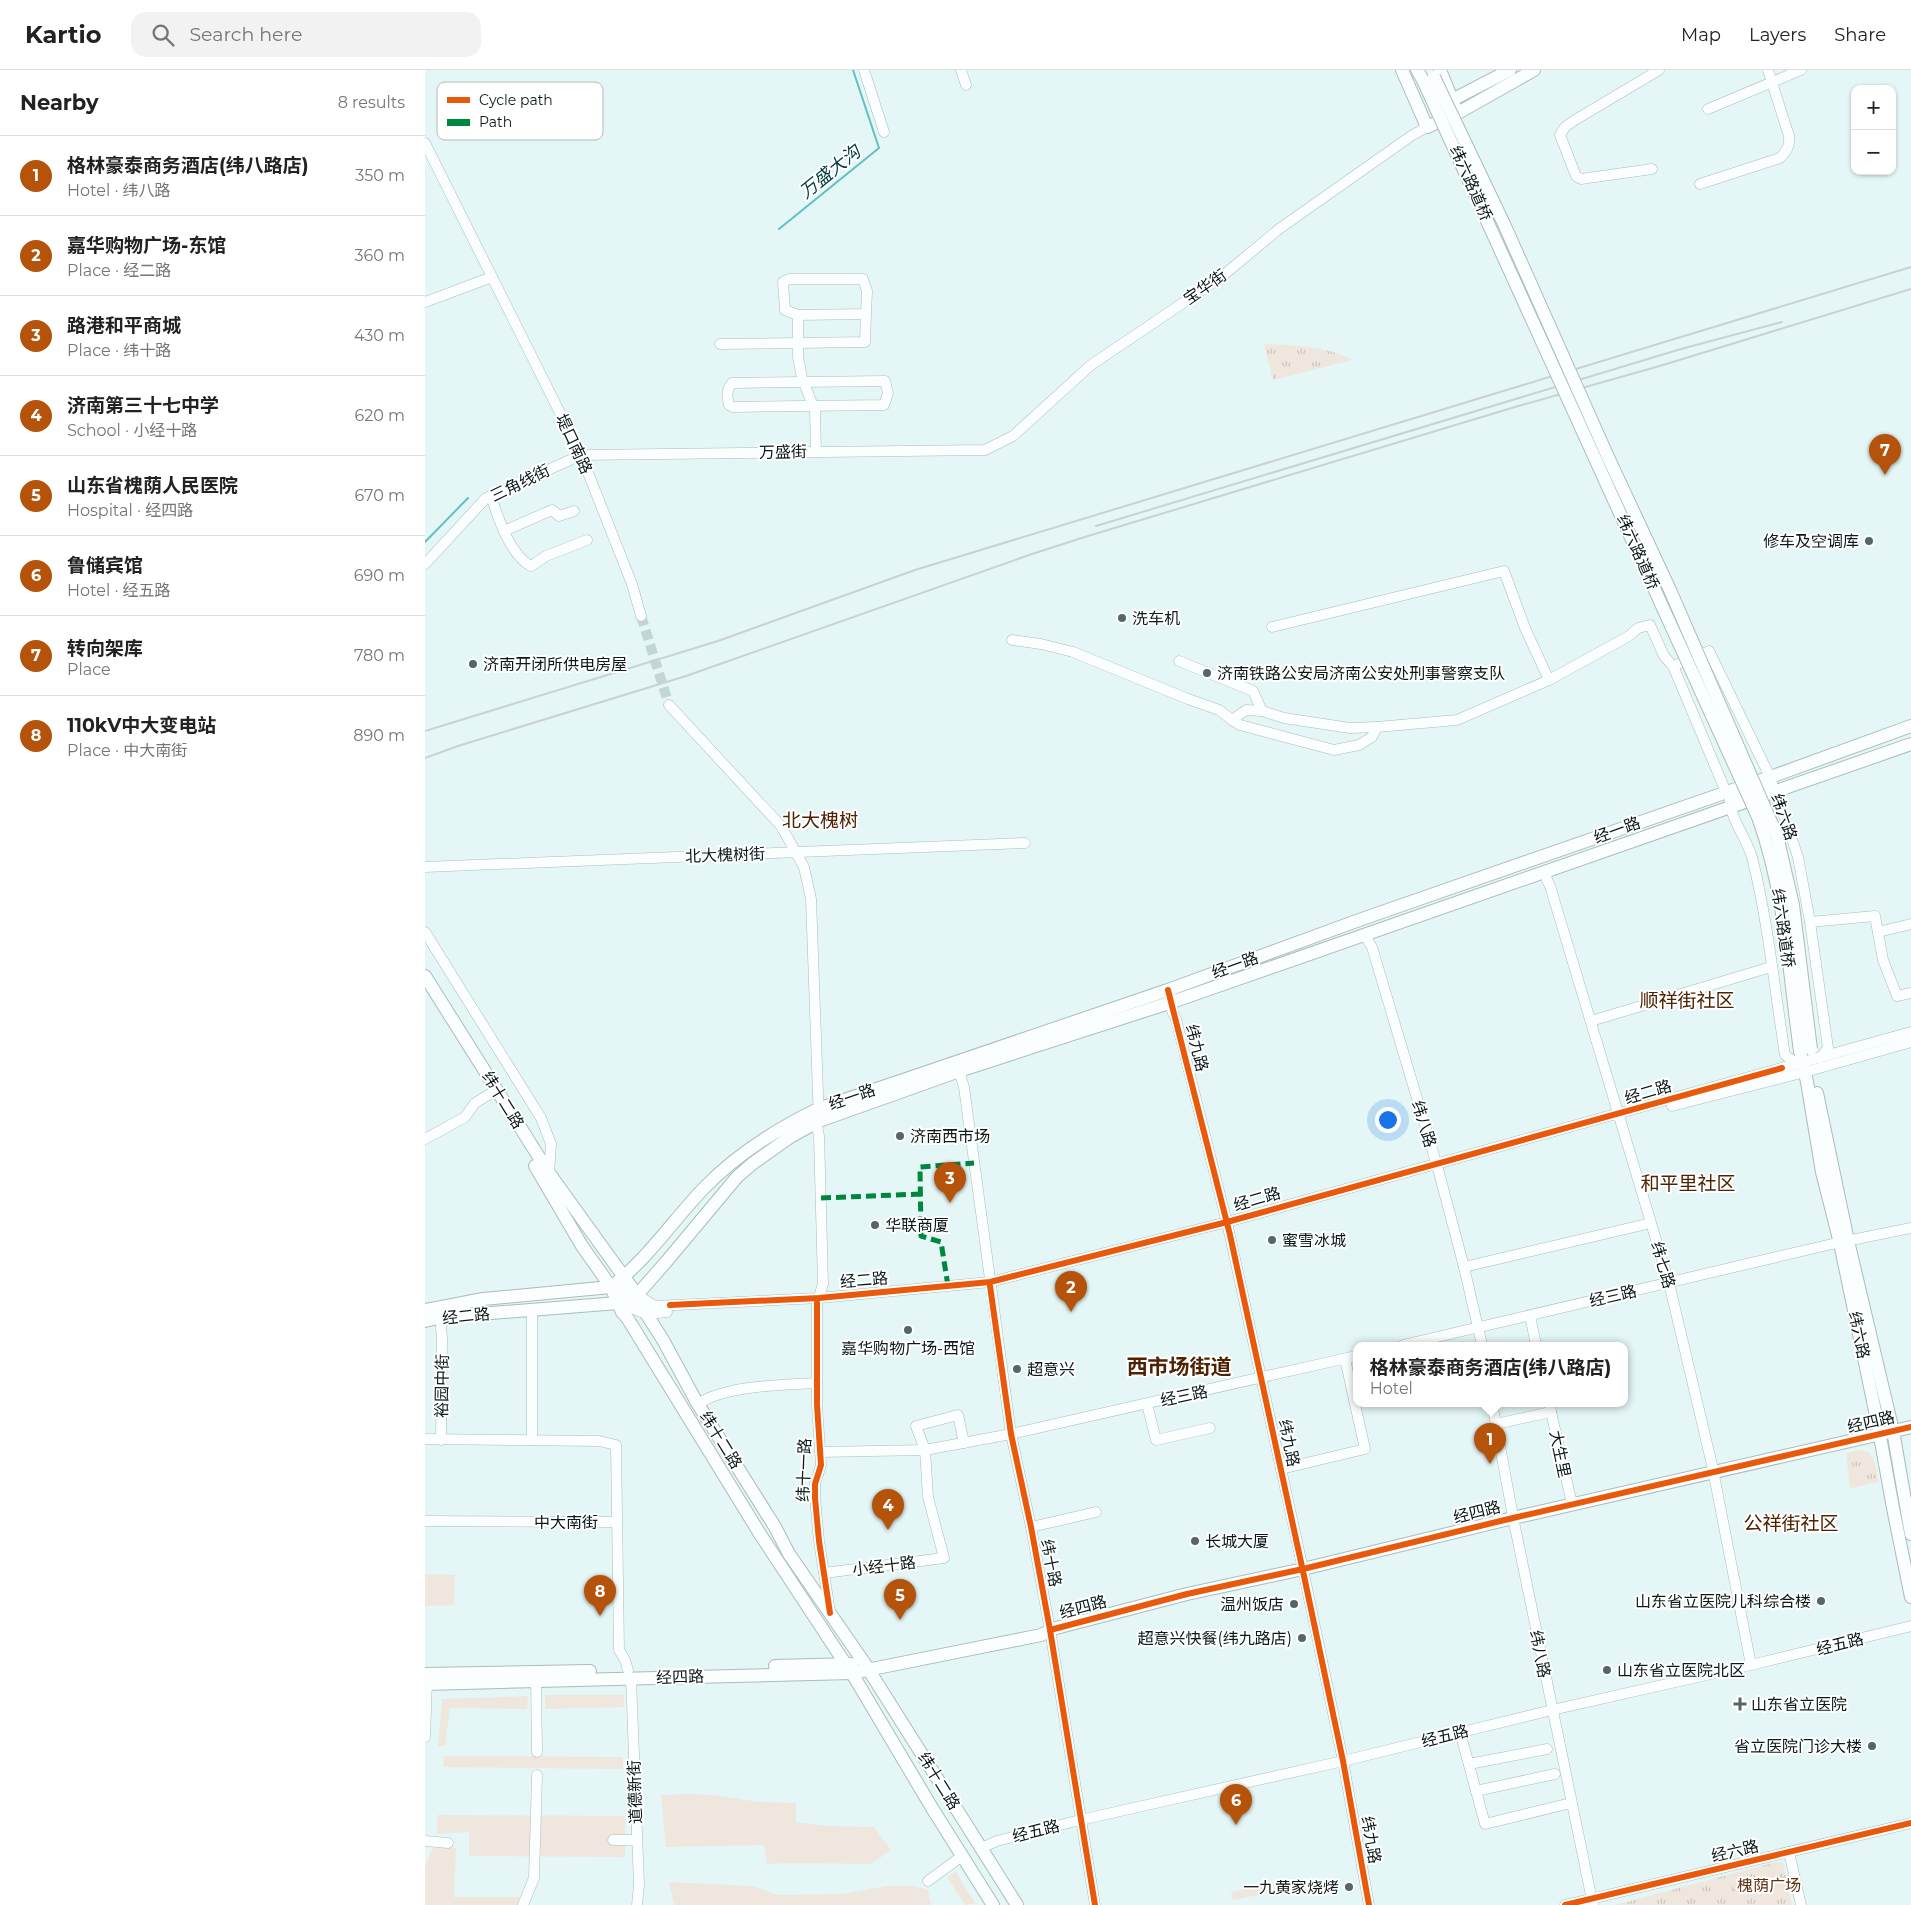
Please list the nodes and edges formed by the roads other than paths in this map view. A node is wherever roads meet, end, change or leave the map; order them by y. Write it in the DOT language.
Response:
graph roads {
  1 [pos="864,70"];
  2 [pos="961,70"];
  3 [pos="1402,70"];
  4 [pos="1510,70"];
  5 [pos="1534,70"];
  6 [pos="1659,70"];
  7 [pos="1769,70"];
  8 [pos="1793,71"];
  9 [pos="1428,73"];
  10 [pos="1772,82"];
  11 [pos="966,86"];
  12 [pos="1452,100"];
  13 [pos="1708,109"];
  14 [pos="1457,114"];
  15 [pos="1427,127"];
  16 [pos="884,132"];
  17 [pos="425,143"];
  18 [pos="1652,169"];
  19 [pos="1700,184"];
  20 [pos="492,277"];
  21 [pos="425,302"];
  22 [pos="866,314"];
  23 [pos="798,315"];
  24 [pos="798,343"];
  25 [pos="720,344"];
  26 [pos="803,382"];
  27 [pos="813,406"];
  28 [pos="985,450"];
  29 [pos="816,451"];
  30 [pos="581,455"];
  31 [pos="491,496"];
  32 [pos="575,511"];
  33 [pos="504,531"];
  34 [pos="587,540"];
  35 [pos="425,564"];
  36 [pos="641,616"];
  37 [pos="1272,627"];
  38 [pos="1012,640"];
  39 [pos="1179,661"];
  40 [pos="1673,666"];
  41 [pos="1549,680"];
  42 [pos="669,706"];
  43 [pos="1262,711"];
  44 [pos="1232,720"];
  45 [pos="1911,726"];
  46 [pos="1377,727"];
  47 [pos="1911,744"];
  48 [pos="1770,777"];
  49 [pos="1726,792"];
  50 [pos="1776,793"];
  51 [pos="1730,808"];
  52 [pos="1025,843"];
  53 [pos="797,852"];
  54 [pos="425,868"];
  55 [pos="1546,873"];
  56 [pos="1810,922"];
  57 [pos="1911,924"];
  58 [pos="425,932"];
  59 [pos="1878,932"];
  60 [pos="1368,934"];
  61 [pos="1771,967"];
  62 [pos="425,976"];
  63 [pos="425,990"];
  64 [pos="1168,990"];
  65 [pos="1911,993"];
  66 [pos="1172,1002"];
  67 [pos="1591,1022"];
  68 [pos="1911,1032"];
  69 [pos="1911,1042"];
  70 [pos="1808,1061"];
  71 [pos="962,1070"];
  72 [pos="490,1094"];
  73 [pos="819,1115"];
  74 [pos="1620,1117"];
  75 [pos="425,1139"];
  76 [pos="1437,1166"];
  77 [pos="549,1173"];
  78 [pos="1651,1223"];
  79 [pos="1227,1225"];
  80 [pos="1911,1228"];
  81 [pos="1844,1242"];
  82 [pos="1464,1267"];
  83 [pos="624,1277"];
  84 [pos="1669,1283"];
  85 [pos="990,1284"];
  86 [pos="611,1287"];
  87 [pos="637,1295"];
  88 [pos="818,1301"];
  89 [pos="618,1303"];
  90 [pos="425,1310"];
  91 [pos="532,1310"];
  92 [pos="647,1314"];
  93 [pos="1530,1316"];
  94 [pos="443,1317"];
  95 [pos="425,1321"];
  96 [pos="1479,1327"];
  97 [pos="1416,1342"];
  98 [pos="1482,1342"];
  99 [pos="1536,1342"];
  100 [pos="1353,1357"];
  101 [pos="1345,1359"];
  102 [pos="1261,1378"];
  103 [pos="817,1383"];
  104 [pos="1353,1395"];
  105 [pos="698,1404"];
  106 [pos="1147,1404"];
  107 [pos="1356,1407"];
  108 [pos="1493,1407"];
  109 [pos="1550,1407"];
  110 [pos="1496,1424"];
  111 [pos="1911,1427"];
  112 [pos="1210,1428"];
  113 [pos="1893,1431"];
  114 [pos="1011,1434"];
  115 [pos="1879,1434"];
  116 [pos="425,1440"];
  117 [pos="441,1440"];
  118 [pos="532,1440"];
  119 [pos="964,1443"];
  120 [pos="925,1450"];
  121 [pos="820,1452"];
  122 [pos="1281,1468"];
  123 [pos="1714,1473"];
  124 [pos="1572,1504"];
  125 [pos="1908,1505"];
  126 [pos="1096,1512"];
  127 [pos="1513,1518"];
  128 [pos="425,1521"];
  129 [pos="616,1522"];
  130 [pos="1031,1527"];
  131 [pos="1911,1534"];
  132 [pos="1303,1569"];
  133 [pos="824,1573"];
  134 [pos="1911,1597"];
  135 [pos="830,1613"];
  136 [pos="1911,1626"];
  137 [pos="1050,1630"];
  138 [pos="1751,1665"];
  139 [pos="866,1667"];
  140 [pos="849,1668"];
  141 [pos="630,1674"];
  142 [pos="426,1679"];
  143 [pos="536,1680"];
  144 [pos="1552,1710"];
  145 [pos="1460,1732"];
  146 [pos="425,1738"];
  147 [pos="1547,1749"];
  148 [pos="537,1752"];
  149 [pos="1343,1761"];
  150 [pos="1469,1764"];
  151 [pos="1555,1774"];
  152 [pos="537,1775"];
  153 [pos="1476,1791"];
  154 [pos="1571,1803"];
  155 [pos="1080,1820"];
  156 [pos="1911,1823"];
  157 [pos="613,1840"];
  158 [pos="637,1840"];
  159 [pos="425,1841"];
  160 [pos="448,1842"];
  161 [pos="981,1848"];
  162 [pos="1789,1852"];
  163 [pos="962,1856"];
  164 [pos="928,1881"];
  165 [pos="1592,1902"];
  166 [pos="523,1905"];
  167 [pos="637,1905"];
  168 [pos="993,1905"];
  169 [pos="1017,1905"];
  170 [pos="1095,1905"];
  171 [pos="1369,1905"];
  172 [pos="1565,1905"];
  173 [pos="1801,1905"];
  1 -- 16 [label="street"];
  2 -- 11 [label="street"];
  3 -- 15 [label="main road"];
  4 -- 12 [label="main road, 宝华街"];
  5 -- 14 [label="main road, 宝华街"];
  6 -- 18 [label="street"];
  7 -- 10 [label="street"];
  8 -- 10 [label="street"];
  9 -- 12 [label="main road"];
  9 -- 70 [label="main road, 纬六路道桥, bridge"];
  10 -- 13 [label="street"];
  10 -- 19 [label="street"];
  12 -- 14 [label="main road"];
  12 -- 15 [label="main road, 宝华街"];
  14 -- 15 [label="main road, 宝华街"];
  15 -- 28 [label="street, 宝华街"];
  17 -- 20 [label="street, 堤口南路"];
  20 -- 21 [label="street"];
  20 -- 30 [label="street, 堤口南路"];
  22 -- 23 [label="street"];
  22 -- 23 [label="street"];
  22 -- 24 [label="street"];
  23 -- 24 [label="street"];
  24 -- 25 [label="street"];
  24 -- 26 [label="street"];
  26 -- 27 [label="street"];
  26 -- 27 [label="street"];
  26 -- 27 [label="street"];
  27 -- 29 [label="street"];
  28 -- 29 [label="street, 万盛街"];
  29 -- 30 [label="street, 万盛街"];
  30 -- 31 [label="street, 三角线街"];
  30 -- 36 [label="street, 堤口南路"];
  31 -- 33 [label="street"];
  31 -- 35 [label="street, 三角线街"];
  32 -- 33 [label="street"];
  33 -- 34 [label="street"];
  37 -- 41 [label="street"];
  38 -- 44 [label="street"];
  39 -- 43 [label="street"];
  40 -- 41 [label="street"];
  40 -- 48 [label="street"];
  40 -- 49 [label="street"];
  41 -- 46 [label="street"];
  42 -- 53 [label="street, 纬十一路"];
  43 -- 44 [label="street"];
  43 -- 46 [label="street"];
  44 -- 46 [label="street"];
  45 -- 48 [label="main road, 经一路"];
  47 -- 50 [label="main road, 经一路"];
  48 -- 49 [label="main road, 经一路"];
  48 -- 50 [label="street, 纬六路"];
  48 -- 51 [label="street, 纬六路"];
  49 -- 64 [label="main road, 经一路"];
  50 -- 51 [label="main road, 经一路"];
  50 -- 56 [label="street, 纬六路"];
  51 -- 55 [label="main road, 经一路"];
  51 -- 61 [label="street, 纬六路"];
  52 -- 53 [label="street, 北大槐树街"];
  53 -- 54 [label="street, 北大槐树街"];
  53 -- 73 [label="street, 纬十一路"];
  55 -- 60 [label="main road, 经一路"];
  55 -- 67 [label="street, 纬七路"];
  56 -- 59 [label="street"];
  56 -- 70 [label="street, 纬六路"];
  57 -- 59 [label="street"];
  58 -- 77 [label="street"];
  59 -- 65 [label="street"];
  60 -- 66 [label="main road, 经一路"];
  60 -- 76 [label="street, 纬八路"];
  61 -- 67 [label="street"];
  61 -- 70 [label="street, 纬六路"];
  62 -- 77 [label="main road, 纬十二路"];
  63 -- 72 [label="main road, 纬十二路"];
  64 -- 66 [label="street, 纬九路"];
  64 -- 73 [label="main road, 经一路"];
  66 -- 71 [label="main road, 经一路"];
  66 -- 79 [label="street, 纬九路"];
  67 -- 74 [label="street, 纬七路"];
  68 -- 70 [label="street, 经二路"];
  69 -- 70 [label="street, 经二路"];
  70 -- 74 [label="street, 经二路"];
  70 -- 81 [label="main road, 纬六路"];
  71 -- 73 [label="main road, 经一路"];
  71 -- 85 [label="street, 纬十路"];
  72 -- 75 [label="street"];
  72 -- 86 [label="main road, 纬十二路"];
  73 -- 83 [label="main road, 经一路"];
  73 -- 87 [label="main road, 经一路"];
  73 -- 88 [label="street, 纬十一路"];
  74 -- 76 [label="street, 经二路"];
  74 -- 78 [label="street, 纬七路"];
  76 -- 79 [label="street, 经二路"];
  76 -- 82 [label="street, 纬八路"];
  77 -- 83 [label="main road, 纬十二路"];
  78 -- 82 [label="street"];
  78 -- 84 [label="street, 纬七路"];
  79 -- 85 [label="street, 经二路"];
  79 -- 102 [label="street, 纬九路"];
  80 -- 81 [label="street, 经三路"];
  81 -- 84 [label="street, 经三路"];
  81 -- 113 [label="main road, 纬六路"];
  81 -- 115 [label="main road, 纬六路"];
  82 -- 96 [label="street, 纬八路"];
  83 -- 86 [label="main road, 经一路"];
  83 -- 87 [label="main road, 纬十二路"];
  84 -- 93 [label="street, 经三路"];
  84 -- 123 [label="street, 纬七路"];
  85 -- 88 [label="street, 经二路"];
  85 -- 114 [label="street, 纬十路"];
  86 -- 87 [label="street, 经二路"];
  86 -- 89 [label="main road, 纬十二路"];
  86 -- 90 [label="main road, 经二路"];
  87 -- 88 [label="street, 经二路"];
  87 -- 89 [label="main road, 经一路"];
  87 -- 92 [label="main road, 纬十二路"];
  88 -- 92 [label="street, 经二路"];
  88 -- 103 [label="street, 纬十一路"];
  89 -- 91 [label="main road, 经二路"];
  89 -- 92 [label="street, 经二路"];
  89 -- 140 [label="main road, 纬十二路"];
  91 -- 94 [label="main road, 经二路"];
  91 -- 118 [label="street"];
  92 -- 105 [label="main road, 纬十二路"];
  93 -- 96 [label="street, 经三路"];
  93 -- 99 [label="street"];
  94 -- 95 [label="main road, 经二路"];
  94 -- 117 [label="street, 裕园中街"];
  96 -- 97 [label="street, 经三路"];
  96 -- 98 [label="street, 纬八路"];
  100 -- 101 [label="street, 经三路"];
  101 -- 102 [label="street, 经三路"];
  101 -- 104 [label="street"];
  102 -- 106 [label="street, 经三路"];
  102 -- 122 [label="street, 纬九路"];
  103 -- 105 [label="street"];
  103 -- 121 [label="street, 纬十一路"];
  105 -- 135 [label="main road, 纬十二路"];
  106 -- 112 [label="street"];
  106 -- 114 [label="street, 经三路"];
  107 -- 122 [label="street"];
  108 -- 110 [label="street, 纬八路"];
  109 -- 110 [label="street"];
  109 -- 124 [label="street, 大生里"];
  110 -- 127 [label="street, 纬八路"];
  111 -- 113 [label="main road, 经四路"];
  113 -- 115 [label="main road, 经四路"];
  113 -- 125 [label="main road, 纬六路"];
  114 -- 119 [label="street, 经三路"];
  114 -- 130 [label="street, 纬十路"];
  115 -- 123 [label="main road, 经四路"];
  115 -- 134 [label="main road, 纬六路"];
  116 -- 117 [label="street, 裕园中街"];
  117 -- 118 [label="street"];
  118 -- 129 [label="street"];
  119 -- 120 [label="street, 经三路"];
  119 -- 120 [label="street"];
  120 -- 121 [label="street, 经三路"];
  120 -- 133 [label="street, 小经十路"];
  121 -- 133 [label="street, 纬十一路"];
  122 -- 132 [label="street, 纬九路"];
  123 -- 124 [label="main road, 经四路"];
  123 -- 138 [label="street, 纬七路"];
  124 -- 127 [label="main road, 经四路"];
  125 -- 131 [label="main road, 纬六路"];
  126 -- 130 [label="street"];
  127 -- 132 [label="main road, 经四路"];
  127 -- 144 [label="street, 纬八路"];
  128 -- 129 [label="street, 中大南街"];
  129 -- 141 [label="street, 中大南街"];
  130 -- 137 [label="street, 纬十路"];
  132 -- 137 [label="main road, 经四路"];
  132 -- 149 [label="street, 纬九路"];
  133 -- 135 [label="street, 纬十一路"];
  135 -- 139 [label="main road, 纬十二路"];
  136 -- 138 [label="street, 经五路"];
  137 -- 139 [label="main road, 经四路"];
  137 -- 155 [label="street, 纬十路"];
  138 -- 144 [label="street, 经五路"];
  139 -- 140 [label="main road, 经四路"];
  139 -- 161 [label="main road, 纬十二路"];
  140 -- 141 [label="main road, 经四路"];
  140 -- 163 [label="main road, 纬十二路"];
  141 -- 142 [label="main road, 经四路"];
  141 -- 143 [label="main road, 经四路"];
  141 -- 158 [label="street, 道德新街"];
  142 -- 143 [label="main road, 经四路"];
  142 -- 146 [label="street"];
  143 -- 148 [label="street"];
  144 -- 145 [label="street, 经五路"];
  144 -- 154 [label="street, 纬八路"];
  145 -- 149 [label="street, 经五路"];
  145 -- 150 [label="street"];
  147 -- 150 [label="street"];
  149 -- 155 [label="street, 经五路"];
  149 -- 171 [label="street, 纬九路"];
  150 -- 153 [label="street"];
  151 -- 153 [label="street"];
  152 -- 166 [label="street"];
  153 -- 154 [label="street"];
  154 -- 165 [label="street, 纬八路"];
  155 -- 161 [label="street, 经五路"];
  155 -- 170 [label="street, 纬十路"];
  156 -- 162 [label="street, 经六路"];
  157 -- 158 [label="street"];
  158 -- 167 [label="street, 道德新街"];
  159 -- 160 [label="street"];
  161 -- 169 [label="main road, 纬十二路"];
  162 -- 165 [label="street, 经六路"];
  162 -- 173 [label="street"];
  163 -- 164 [label="street"];
  163 -- 168 [label="main road, 纬十二路"];
  165 -- 172 [label="street, 经六路"];
}
